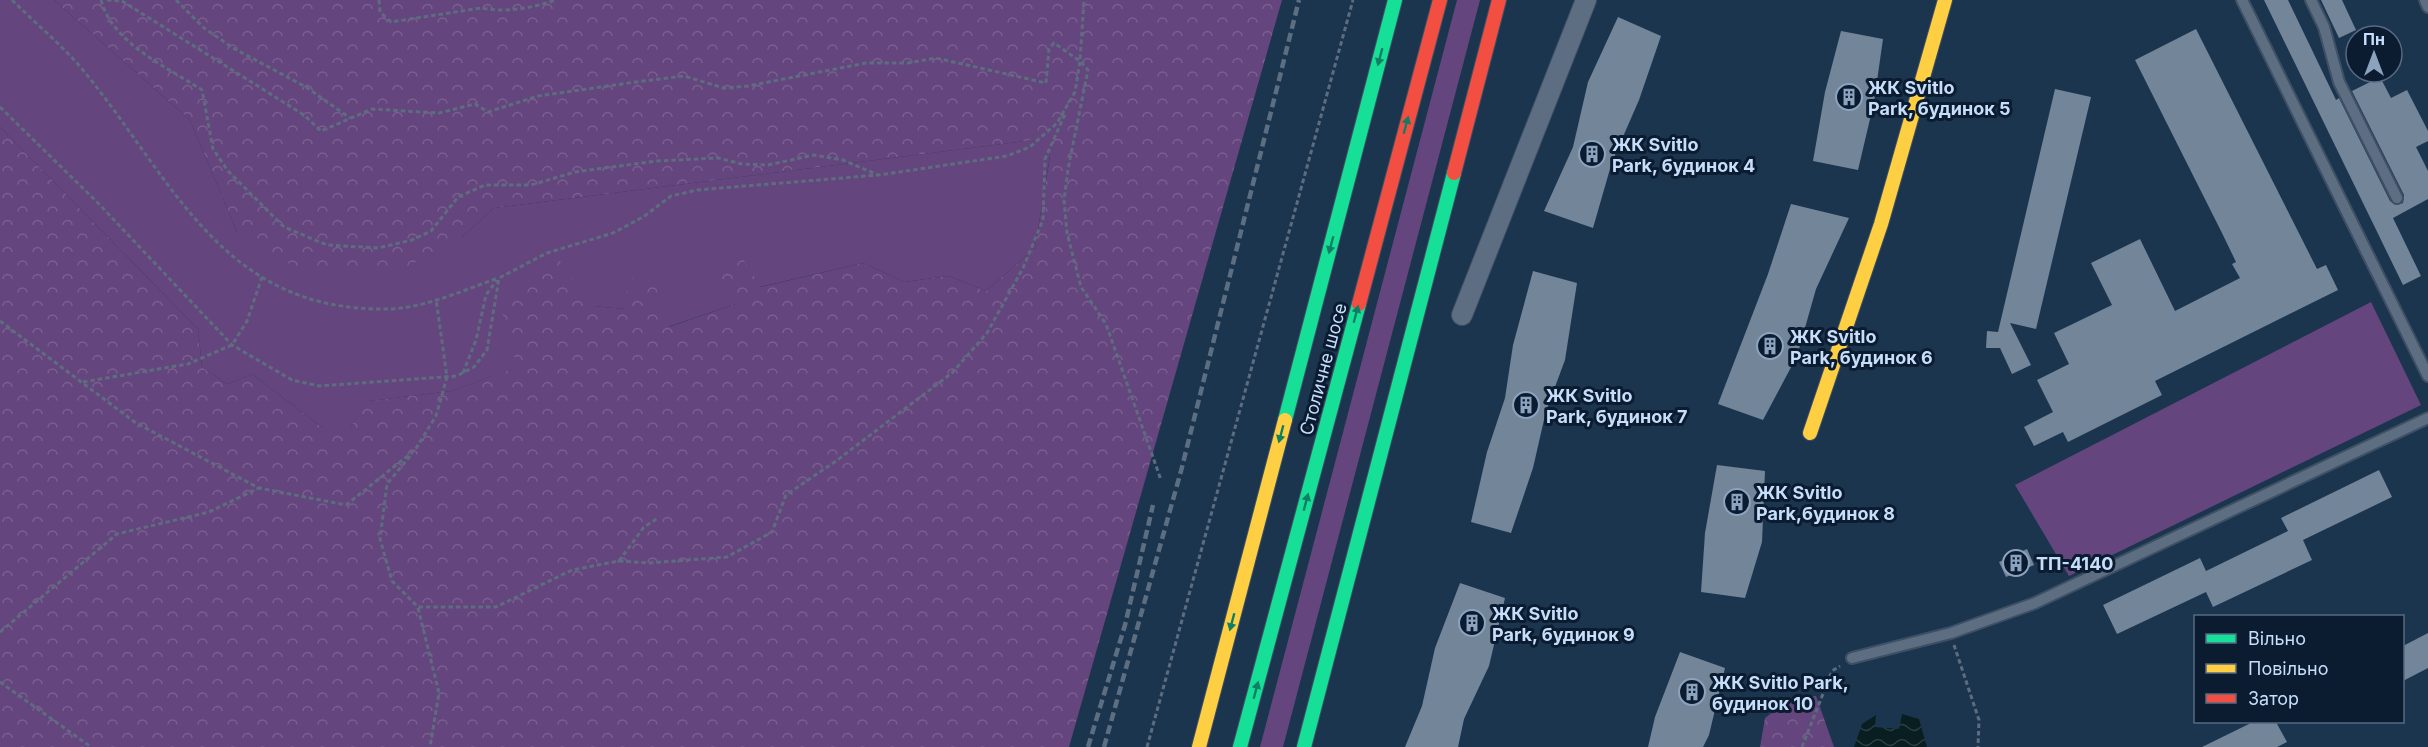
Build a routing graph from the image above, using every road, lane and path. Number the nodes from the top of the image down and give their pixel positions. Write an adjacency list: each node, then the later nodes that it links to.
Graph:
1 (12, 0): 25 (path)
2 (101, 0): 23 (path)
3 (107, 0): 4 (path)
4 (122, 0): 22 (path)
5 (176, 0): 22 (path)
6 (379, 0): 7 (path)
7 (556, 0)
8 (1084, 0): 19 (path)
9 (1353, 0): 49 (path)
10 (1395, 0): 50 (main road, Столичне шосе, one-way to 50)
11 (1440, 0): 51 (main road, Столичне шосе, one-way to 11)
12 (1499, 0): 52 (main road)
13 (1586, 0): 28 (street)
14 (1945, 0): 36 (main road)
15 (2242, 0): 32 (lane)
16 (2311, 0): 24 (lane)
17 (2425, 0): 18 (lane)
18 (2428, 7)
19 (1080, 61): 20 (path); 22 (path); 38 (path)
20 (1068, 104): 23 (path); 41 (path)
21 (0, 107): 30 (path)
22 (350, 118)
23 (879, 176): 26 (path)
24 (2397, 198)
25 (262, 277): 27 (path); 30 (path)
26 (499, 278): 27 (path); 31 (path); 31 (path)
27 (436, 299): 33 (path)
28 (1462, 315)
29 (0, 321): 34 (path)
30 (232, 345): 33 (path); 34 (path)
31 (463, 373): 33 (path)
32 (2428, 376)
33 (447, 377): 37 (path)
34 (82, 382): 39 (path)
35 (2428, 418): 44 (lane)
36 (1810, 433)
37 (415, 450): 39 (path); 42 (path)
38 (1161, 480)
39 (260, 488): 43 (path)
40 (658, 518): 41 (path)
41 (619, 561): 42 (path)
42 (418, 607): 48 (path)
43 (0, 632)
44 (1951, 633): 45 (lane); 54 (path)
45 (1852, 658): 53 (path)
46 (0, 682): 47 (path)
47 (91, 747)
48 (430, 747)
49 (1147, 747)
50 (1199, 747)
51 (1240, 747)
52 (1304, 747)
53 (1802, 747)
54 (1978, 747)

